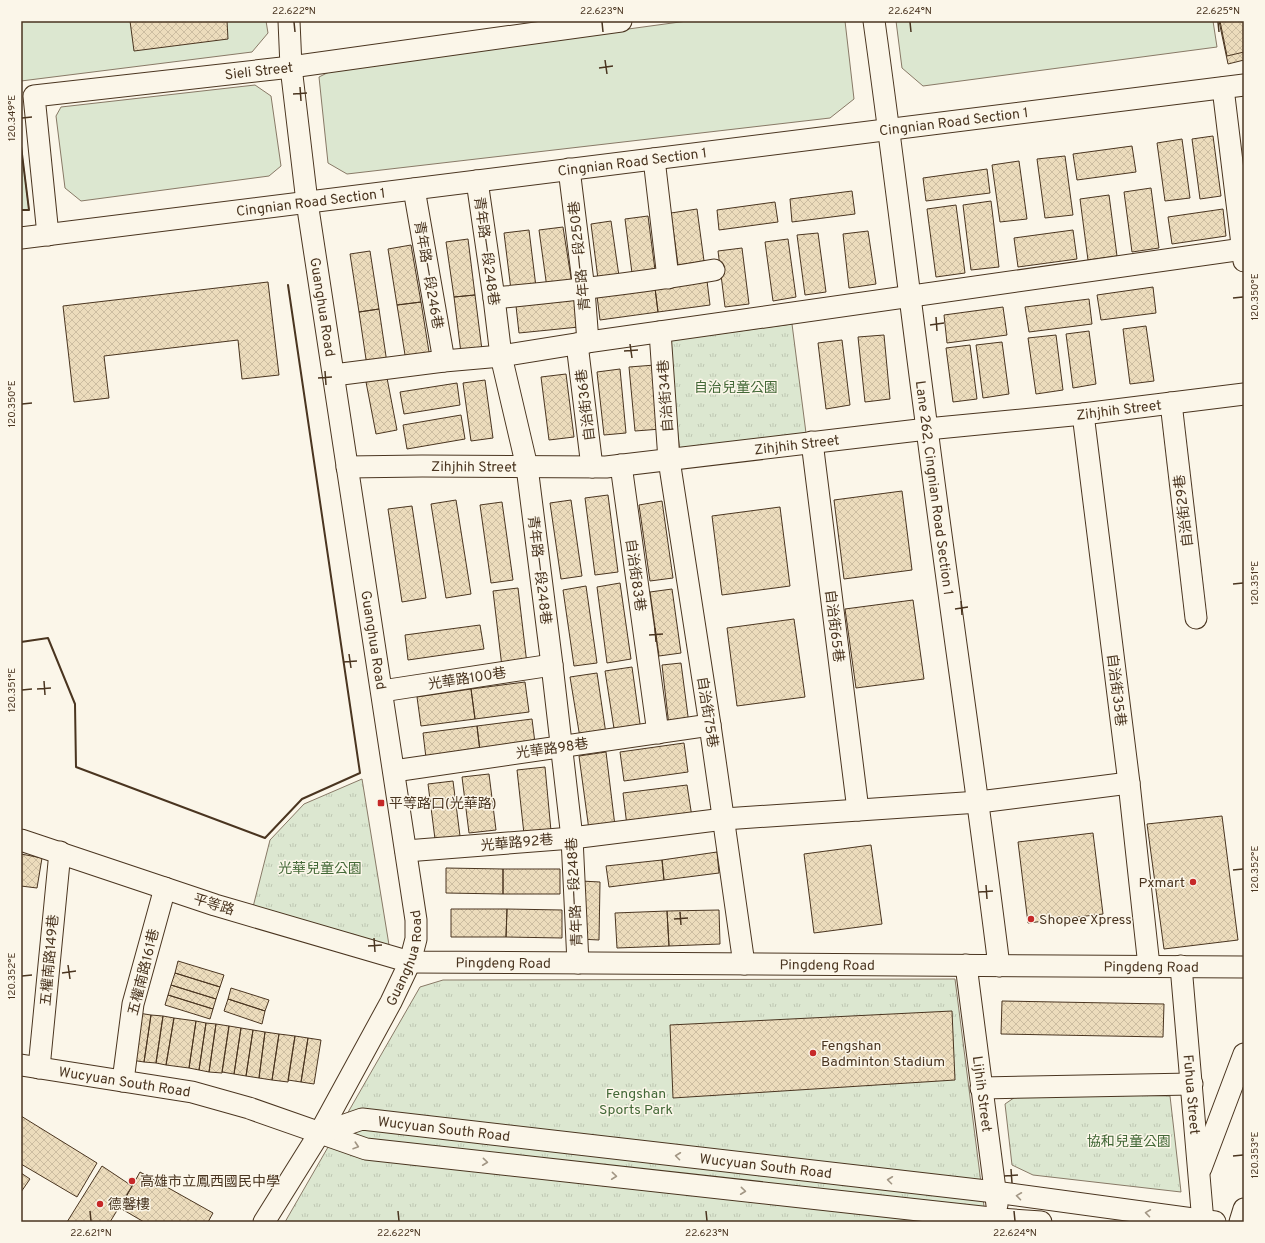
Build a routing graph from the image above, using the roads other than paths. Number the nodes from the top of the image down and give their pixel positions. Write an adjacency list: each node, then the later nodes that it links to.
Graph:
1 (289, 21): 4 (street, Guanghua Road)
2 (621, 21): 4 (street, Sieli Street)
3 (874, 21): 7 (street, Lane 262, Cingnian Road Section 1)
4 (291, 67): 12 (street, Guanghua Road); 13 (street, Sieli Street)
5 (1244, 85): 6 (street, Cingnian Road Section 1)
6 (1224, 88): 7 (street, Cingnian Road Section 1); 15 (street)
7 (890, 129): 8 (street, Cingnian Road Section 1); 19 (street, Lane 262, Cingnian Road Section 1)
8 (654, 159): 9 (street, Cingnian Road Section 1); 17 (street)
9 (570, 169): 10 (street, Cingnian Road Section 1); 18 (street, 青年路一段250巷)
10 (477, 181): 11 (street, Cingnian Road Section 1); 20 (street, 青年路一段248巷)
11 (414, 189): 12 (street, Cingnian Road Section 1); 24 (street, 青年路一段246巷)
12 (307, 202): 13 (street, Cingnian Road Section 1); 25 (street, Guanghua Road)
13 (48, 235): 14 (street, Cingnian Road Section 1)
14 (21, 238)
15 (1243, 255): 19 (street)
16 (714, 270): 17 (street)
17 (668, 278): 18 (street)
18 (584, 290): 20 (street); 22 (street, 青年路一段250巷)
19 (911, 296): 21 (street); 29 (street, Lane 262, Cingnian Road Section 1)
20 (494, 298): 23 (street, 青年路一段248巷)
21 (660, 332): 22 (street); 31 (street, 自治街34巷)
22 (583, 343): 23 (street); 35 (street, 自治街36巷)
23 (501, 356): 24 (street); 34 (street, 青年路一段248巷)
24 (444, 361): 25 (street)
25 (334, 375): 33 (street, Guanghua Road)
26 (1244, 394): 27 (street, Zihjhih Street)
27 (1171, 403): 28 (street, Zihjhih Street); 36 (street, 自治街29巷)
28 (1083, 414): 29 (street, Zihjhih Street); 43 (street, 自治街35巷)
29 (927, 429): 30 (street, Zihjhih Street); 44 (street, Lane 262, Cingnian Road Section 1)
30 (812, 442): 31 (street, Zihjhih Street); 45 (street, 自治街65巷)
31 (669, 460): 32 (street, Zihjhih Street); 39 (street, 自治街75巷)
32 (621, 465): 35 (street, Zihjhih Street); 40 (street, 自治街83巷)
33 (347, 467): 34 (street, Zihjhih Street); 38 (street, Guanghua Road)
34 (527, 467): 35 (street, Zihjhih Street); 37 (street, 青年路一段248巷)
35 (592, 467)
36 (1196, 618)
37 (552, 665): 38 (street, 光華路100巷); 41 (street, 青年路一段248巷)
38 (382, 691): 42 (street, Guanghua Road)
39 (710, 725): 40 (street, 光華路98巷); 46 (street, 自治街75巷)
40 (658, 733): 41 (street, 光華路98巷)
41 (562, 746): 42 (street, 光華路98巷); 47 (street, 青年路一段248巷)
42 (394, 771): 49 (street, Guanghua Road)
43 (1129, 783): 44 (street, 光華路92巷); 57 (street, 自治街35巷)
44 (978, 802): 45 (street, 光華路92巷); 56 (street, Lane 262, Cingnian Road Section 1)
45 (858, 810): 46 (street, 光華路92巷)
46 (724, 819): 47 (street, 光華路92巷); 54 (street, 自治街75巷)
47 (572, 838): 49 (street, 光華路92巷); 53 (street, 青年路一段248巷)
48 (21, 840): 50 (street, 平等路)
49 (406, 851): 52 (street, Guanghua Road)
50 (60, 852): 51 (street, 平等路); 61 (street, 五權南路149巷)
51 (165, 888): 52 (street, 平等路); 62 (street, 五權南路161巷)
52 (410, 962): 53 (street, Pingdeng Road); 65 (street, Guanghua Road)
53 (578, 963): 54 (street, Pingdeng Road)
54 (744, 964): 55 (street, Pingdeng Road)
55 (966, 965): 56 (street, Pingdeng Road); 64 (street, Lijhih Street)
56 (999, 966): 57 (street, Pingdeng Road)
57 (1149, 966): 58 (street, Pingdeng Road)
58 (1181, 966): 59 (street, Pingdeng Road); 63 (street, Fuhua Street)
59 (1244, 967)
60 (1244, 1054): 66 (street)
61 (30, 1066): 62 (street, Wucyuan South Road)
62 (123, 1081): 65 (street, Wucyuan South Road)
63 (1192, 1084): 64 (street); 66 (street, Fuhua Street)
64 (981, 1088): 67 (street, Lijhih Street)
65 (319, 1134): 67 (street, Wucyuan South Road, one-way to 65); 69 (street, Wucyuan South Road, one-way to 69); 70 (street, Guanghua Road)
66 (1199, 1172): 72 (street, Fuhua Street)
67 (995, 1192): 69 (street, Lijhih Street); 72 (street, Wucyuan South Road, one-way to 67)
68 (1244, 1209): 73 (street)
69 (1000, 1220): 71 (street, Wucyuan South Road)
70 (264, 1222)
71 (1041, 1222)
72 (1207, 1222)
73 (1240, 1222)

